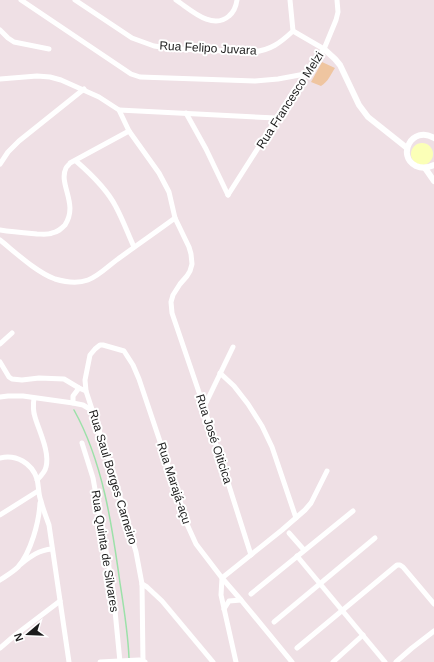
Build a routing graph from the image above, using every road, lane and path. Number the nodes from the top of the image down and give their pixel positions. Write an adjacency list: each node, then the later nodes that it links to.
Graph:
1 (21, 0): 11 (street)
2 (75, 0): 8 (street, Rua Felipo Juvara)
3 (176, 0): 4 (street)
4 (237, 0)
5 (290, 0): 8 (street)
6 (337, 0): 9 (street, Rua Francesco Melzi)
7 (0, 30): 10 (street)
8 (292, 31): 9 (street)
9 (324, 48): 11 (street, Rua Francesco Melzi); 19 (street)
10 (49, 49)
11 (305, 74): 16 (street, Rua Francesco Melzi)
12 (0, 79): 13 (street)
13 (84, 89): 14 (street); 21 (street)
14 (119, 110): 15 (street); 17 (street, Rua José Oiticica)
15 (186, 113): 16 (street); 16 (street, Rua Francesco Melzi)
16 (276, 118)
17 (129, 131): 20 (street); 25 (street, Rua José Oiticica)
18 (434, 138): 19 (street)
19 (407, 148): 23 (street)
20 (76, 161): 26 (street); 28 (street)
21 (0, 164)
22 (434, 165): 23 (street)
23 (424, 168): 24 (street)
24 (434, 181)
25 (175, 218): 28 (street); 39 (street, Rua José Oiticica)
26 (0, 230)
27 (0, 240): 28 (street)
28 (134, 247)
29 (12, 333): 30 (street)
30 (0, 344)
31 (233, 347): 33 (street)
32 (0, 362): 34 (street)
33 (220, 373): 39 (street); 49 (street)
34 (79, 388): 35 (street); 38 (street)
35 (86, 390): 40 (street, Rua Saul Borges Carneiro); 57 (street, Rua Marajá-açu)
36 (0, 397): 37 (street)
37 (34, 398): 38 (street); 44 (street)
38 (73, 402): 40 (street)
39 (204, 407): 54 (street, Rua José Oiticica)
40 (93, 411): 59 (street, Rua Saul Borges Carneiro)
41 (82, 443): 72 (street, Rua Quinta de Silvares)
42 (0, 458): 44 (street)
43 (327, 471): 49 (street)
44 (37, 480): 45 (street)
45 (38, 491): 46 (street); 48 (street)
46 (40, 501): 52 (street); 56 (street)
47 (352, 511): 53 (street)
48 (0, 515)
49 (296, 518): 54 (street)
50 (289, 533): 53 (street)
51 (375, 538): 60 (street)
52 (52, 548): 56 (street); 63 (street)
53 (304, 550): 55 (street)
54 (251, 555): 57 (street)
55 (297, 556): 60 (street); 61 (street)
56 (18, 567): 58 (street)
57 (222, 578): 62 (street, Rua Marajá-açu); 65 (street)
58 (0, 580)
59 (142, 584): 73 (street, Rua Saul Borges Carneiro); 76 (street)
60 (320, 584): 66 (street); 67 (street)
61 (251, 594)
62 (241, 600): 65 (street); 78 (street, Rua Marajá-açu)
63 (60, 601): 70 (street); 74 (street)
64 (434, 604): 66 (street)
65 (224, 608): 77 (street)
66 (343, 611): 69 (street); 71 (street)
67 (274, 622)
68 (434, 631): 81 (street)
69 (363, 635): 79 (street); 80 (street)
70 (0, 648)
71 (297, 648)
72 (122, 661): 73 (street); 75 (street)
73 (143, 661)
74 (69, 662)
75 (101, 662)
76 (213, 662)
77 (236, 662)
78 (292, 662)
79 (333, 662)
80 (386, 662)
81 (396, 662)

